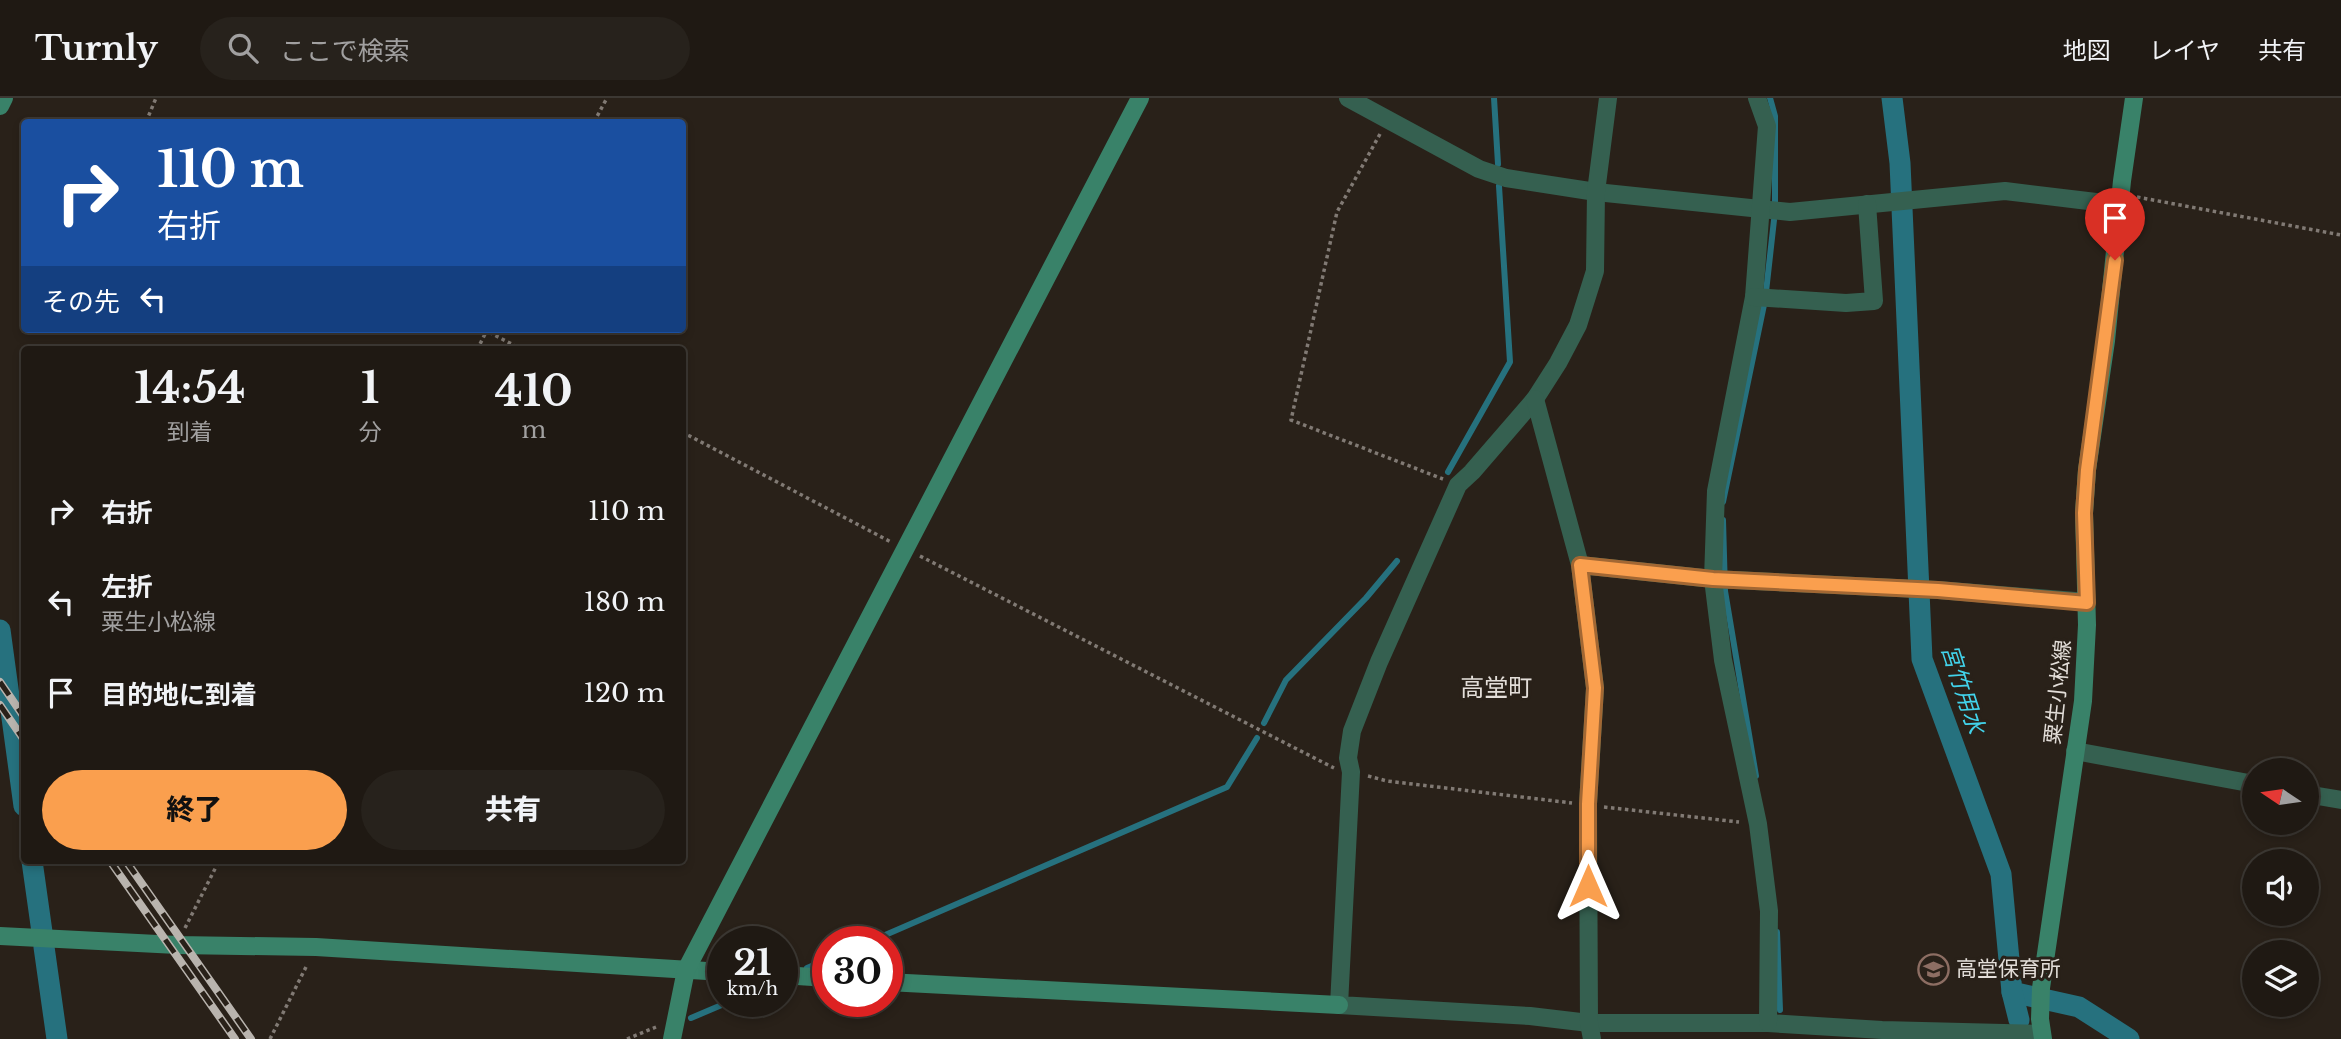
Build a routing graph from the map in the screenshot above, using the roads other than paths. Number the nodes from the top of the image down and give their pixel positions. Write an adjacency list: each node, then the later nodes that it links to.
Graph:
1 (4, 98): 7 (street)
2 (1140, 98): 22 (street)
3 (1348, 98): 8 (street)
4 (1608, 98): 8 (street)
5 (1757, 98): 11 (street)
6 (2133, 98): 9 (street, 粟生小松線)
7 (0, 106)
8 (1596, 192): 11 (street); 13 (street)
9 (2121, 200): 10 (street); 16 (street, 粟生小松線)
10 (1875, 204): 11 (street); 12 (street)
11 (1762, 208): 12 (street)
12 (1754, 297): 15 (street)
13 (1535, 399): 14 (street); 25 (street)
14 (1580, 565): 15 (street); 27 (street)
15 (1716, 580): 16 (street); 26 (street)
16 (2087, 603): 17 (street, 粟生小松線)
17 (2075, 751): 18 (street); 28 (street, 粟生小松線)
18 (2242, 782)
19 (2319, 796): 20 (street)
20 (2341, 800)
21 (0, 936): 22 (street)
22 (686, 970): 23 (street); 29 (street)
23 (707, 971)
24 (903, 983): 25 (street)
25 (1339, 1005): 27 (street)
26 (1768, 1023): 27 (street); 28 (street)
27 (1591, 1031)
28 (2041, 1031)
29 (672, 1039)

